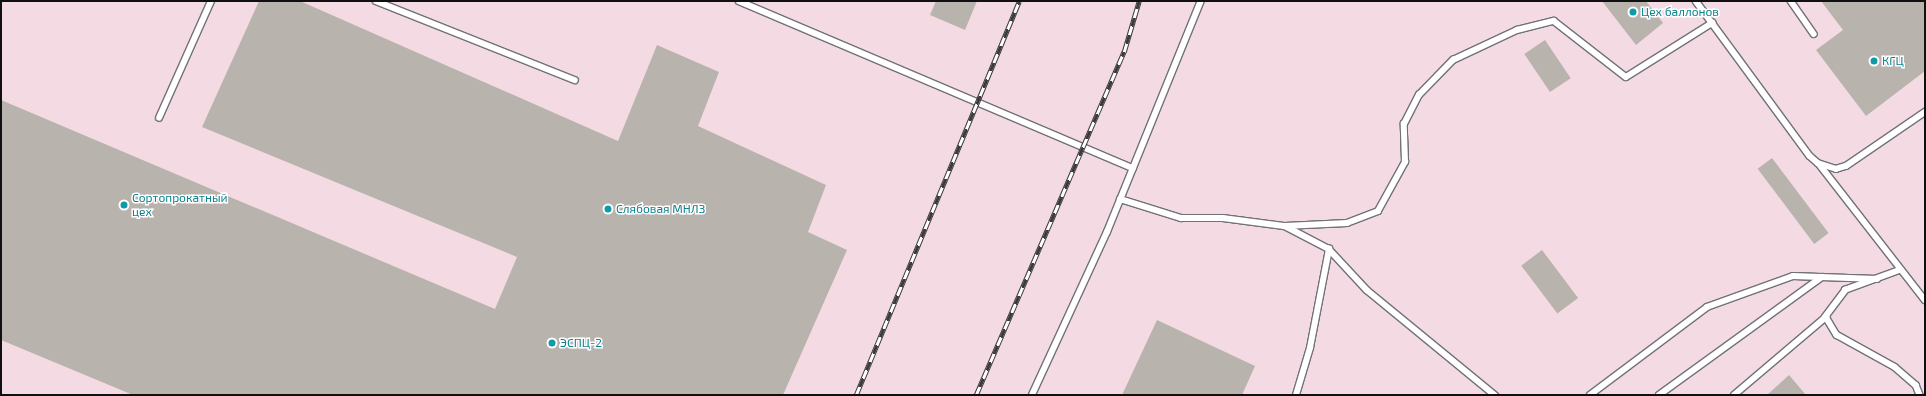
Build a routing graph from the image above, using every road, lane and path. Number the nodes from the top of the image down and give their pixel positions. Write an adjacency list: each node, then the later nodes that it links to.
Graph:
1 (211, 1): 11 (lane)
2 (376, 1): 9 (lane)
3 (739, 1): 13 (lane)
4 (1201, 1): 13 (lane)
5 (1696, 1): 7 (lane)
6 (1791, 1): 8 (lane)
7 (1712, 23): 12 (lane); 15 (lane)
8 (1814, 34)
9 (575, 80)
10 (1925, 112): 12 (lane)
11 (159, 118)
12 (1818, 163): 17 (lane)
13 (1133, 168): 14 (lane)
14 (1120, 199): 15 (lane); 22 (lane)
15 (1285, 226): 16 (lane)
16 (1328, 249): 23 (lane); 24 (lane)
17 (1901, 270): 19 (lane); 20 (lane)
18 (1822, 277): 19 (lane); 25 (lane); 26 (lane)
19 (1877, 278): 21 (lane)
20 (1925, 300)
21 (1826, 317): 27 (lane); 28 (lane)
22 (1032, 395)
23 (1296, 395)
24 (1495, 395)
25 (1590, 395)
26 (1659, 395)
27 (1734, 395)
28 (1920, 395)

